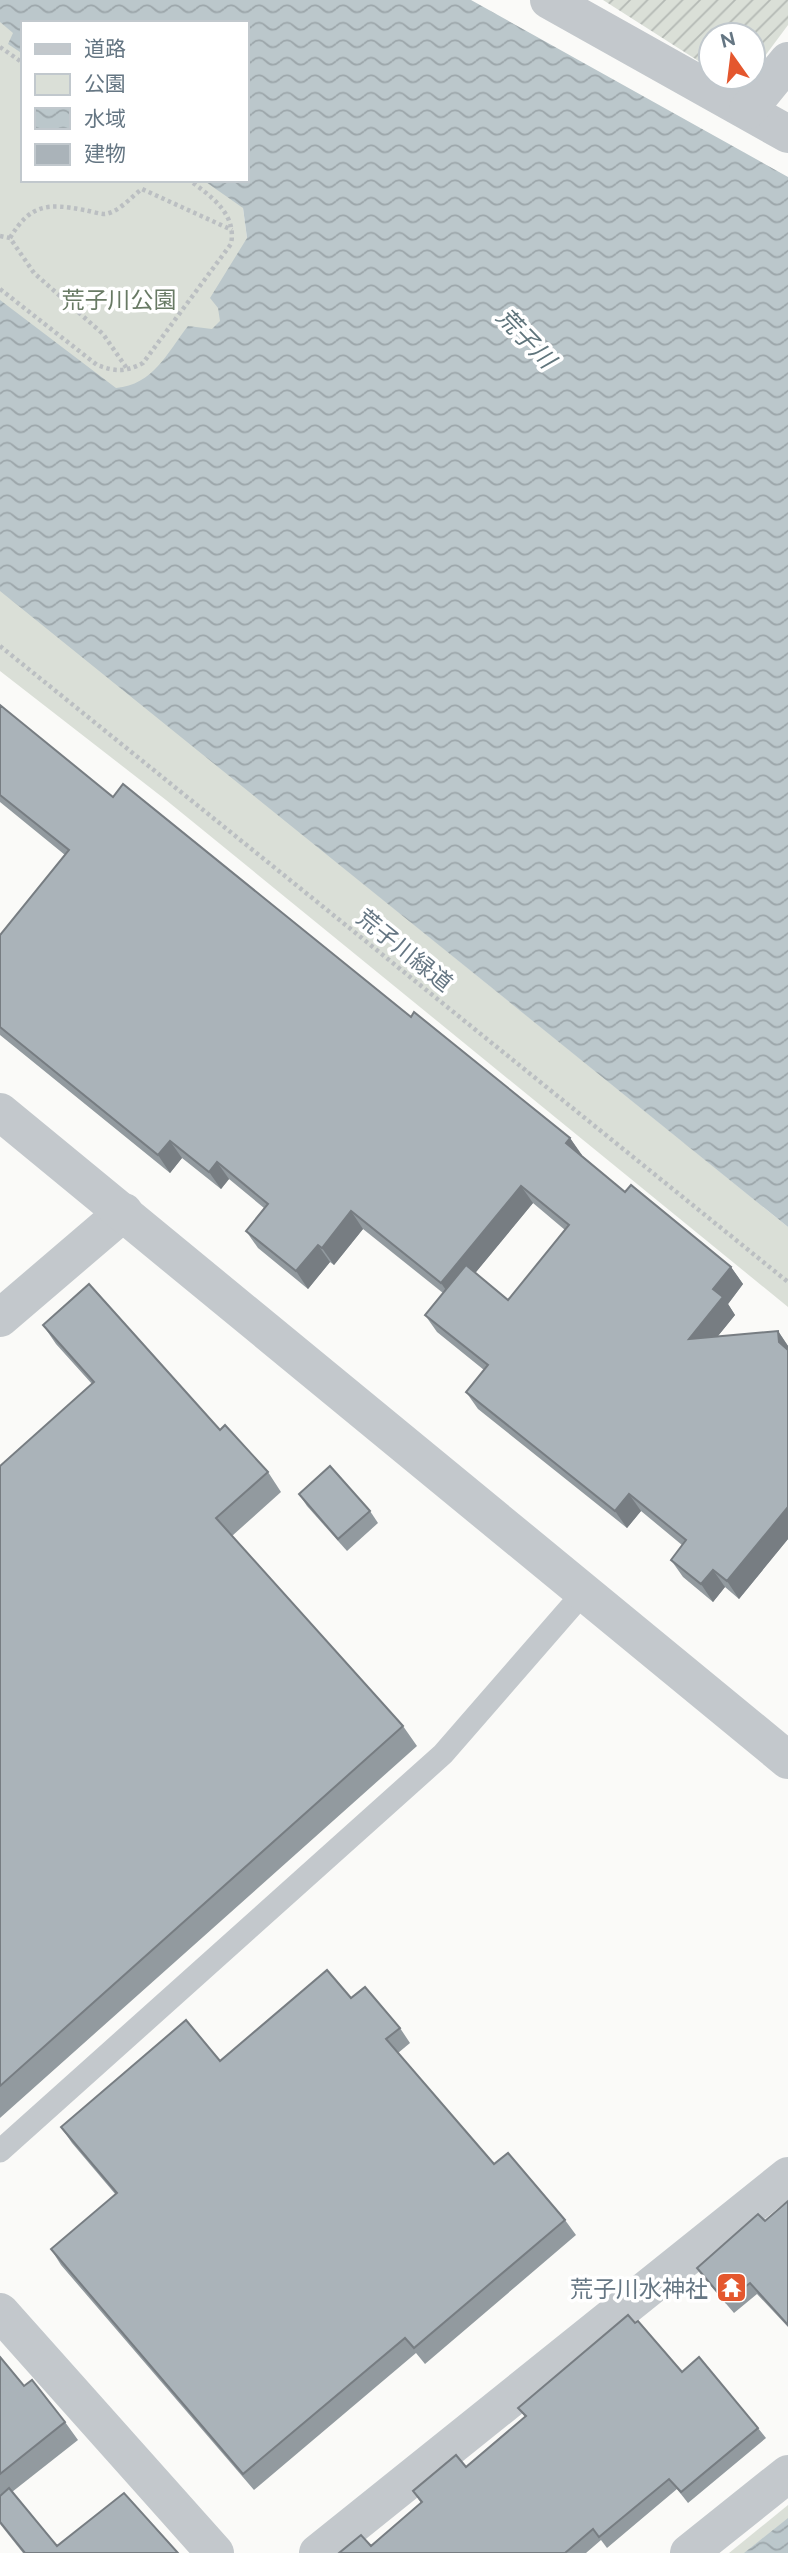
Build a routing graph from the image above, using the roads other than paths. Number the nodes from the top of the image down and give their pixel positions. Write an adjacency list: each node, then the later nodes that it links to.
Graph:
1 (549, 0): 3 (street)
2 (788, 61): 3 (street)
3 (748, 110): 4 (street)
4 (788, 134)
5 (0, 1112): 6 (street)
6 (124, 1212): 7 (street); 8 (street)
7 (0, 1318)
8 (584, 1592): 9 (street); 10 (lane)
9 (788, 1760)
10 (0, 2151)
11 (788, 2176): 15 (street)
12 (0, 2312): 14 (street)
13 (788, 2474): 16 (street)
14 (215, 2553)
15 (318, 2553)
16 (689, 2553)

